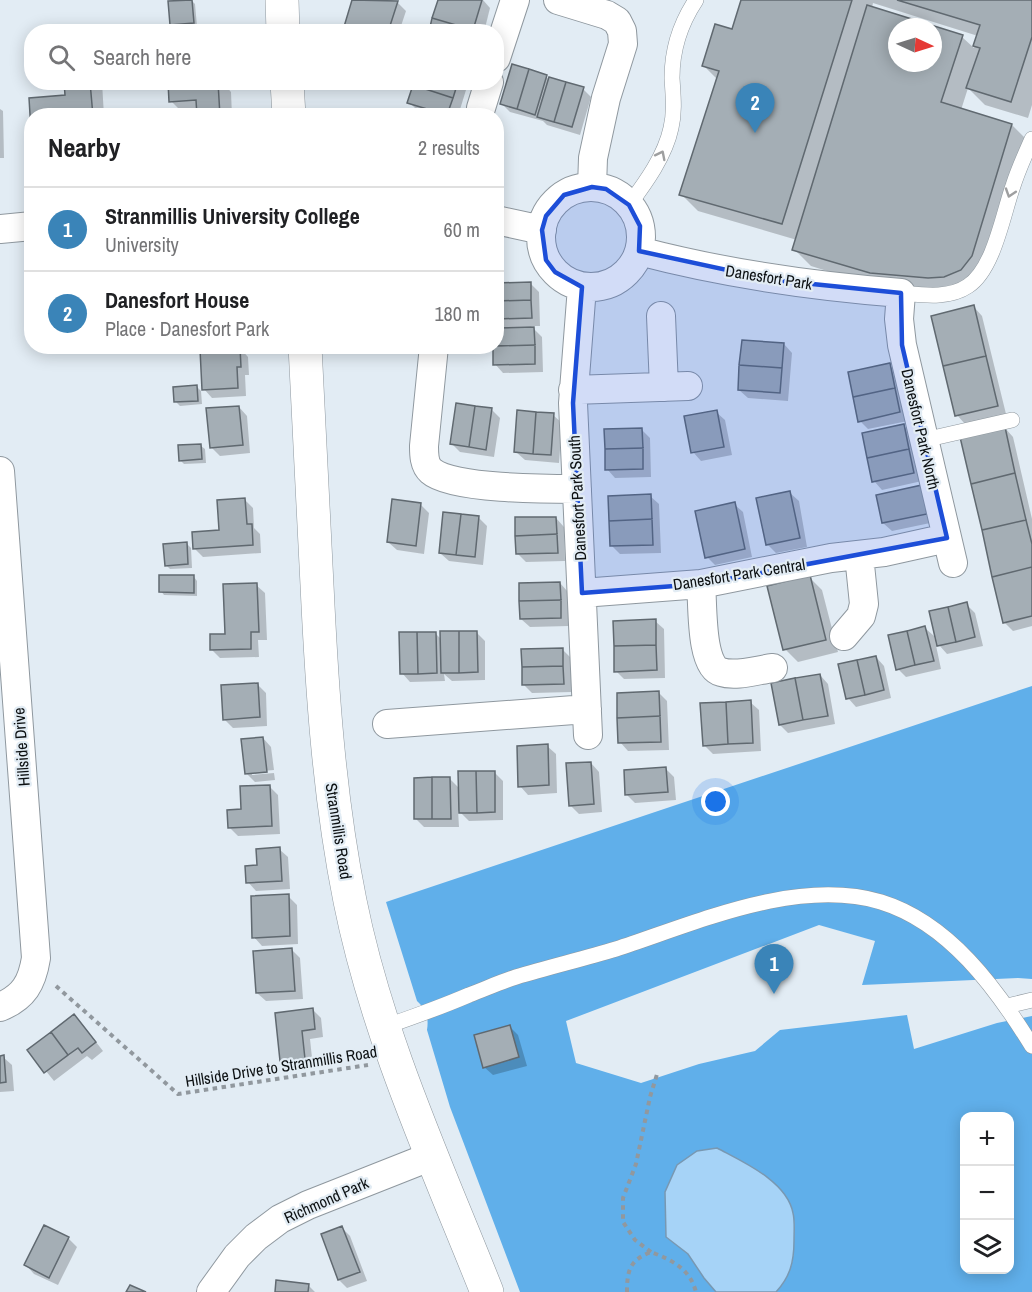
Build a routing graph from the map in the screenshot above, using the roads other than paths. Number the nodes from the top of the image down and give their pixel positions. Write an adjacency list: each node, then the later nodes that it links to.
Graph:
1 (282, 0): 5 (street)
2 (515, 0): 6 (street)
3 (558, 0): 10 (street)
4 (696, 0): 11 (lane, one-way to 4)
5 (283, 24)
6 (504, 34)
7 (288, 90): 8 (street)
8 (289, 108)
9 (1032, 139): 18 (lane, one-way to 18)
10 (592, 187): 11 (street); 15 (street)
11 (629, 205): 16 (street)
12 (504, 222): 15 (street)
13 (24, 227): 14 (street)
14 (0, 229)
15 (542, 230): 17 (street)
16 (639, 250): 17 (street); 18 (street, Danesfort Park)
17 (582, 286): 22 (street, Danesfort Park South)
18 (901, 293): 24 (street, Danesfort Park North)
19 (661, 316): 22 (street)
20 (305, 354): 39 (street, Stranmillis Road)
21 (433, 354): 26 (street)
22 (573, 390): 26 (street, Danesfort Park South)
23 (1012, 420): 24 (lane)
24 (924, 440): 28 (street, Danesfort Park North)
25 (0, 471): 27 (street, Hillside Drive)
26 (577, 489): 31 (street, Danesfort Park South)
27 (1, 514): 35 (street, Hillside Drive)
28 (950, 551): 29 (street, Danesfort Park Central)
29 (859, 555): 30 (street, Danesfort Park Central); 32 (street)
30 (701, 584): 31 (street, Danesfort Park Central); 33 (street)
31 (582, 593): 34 (street, Danesfort Park South)
32 (844, 636)
33 (773, 668)
34 (387, 724)
35 (11, 763): 38 (street, Hillside Drive)
36 (1032, 1000): 37 (lane)
37 (1007, 1006): 39 (lane); 40 (lane)
38 (0, 1007)
39 (384, 1027): 41 (street, Stranmillis Road)
40 (1032, 1046)
41 (432, 1156): 42 (street, Richmond Park); 43 (street, Stranmillis Road)
42 (210, 1292)
43 (487, 1292)

